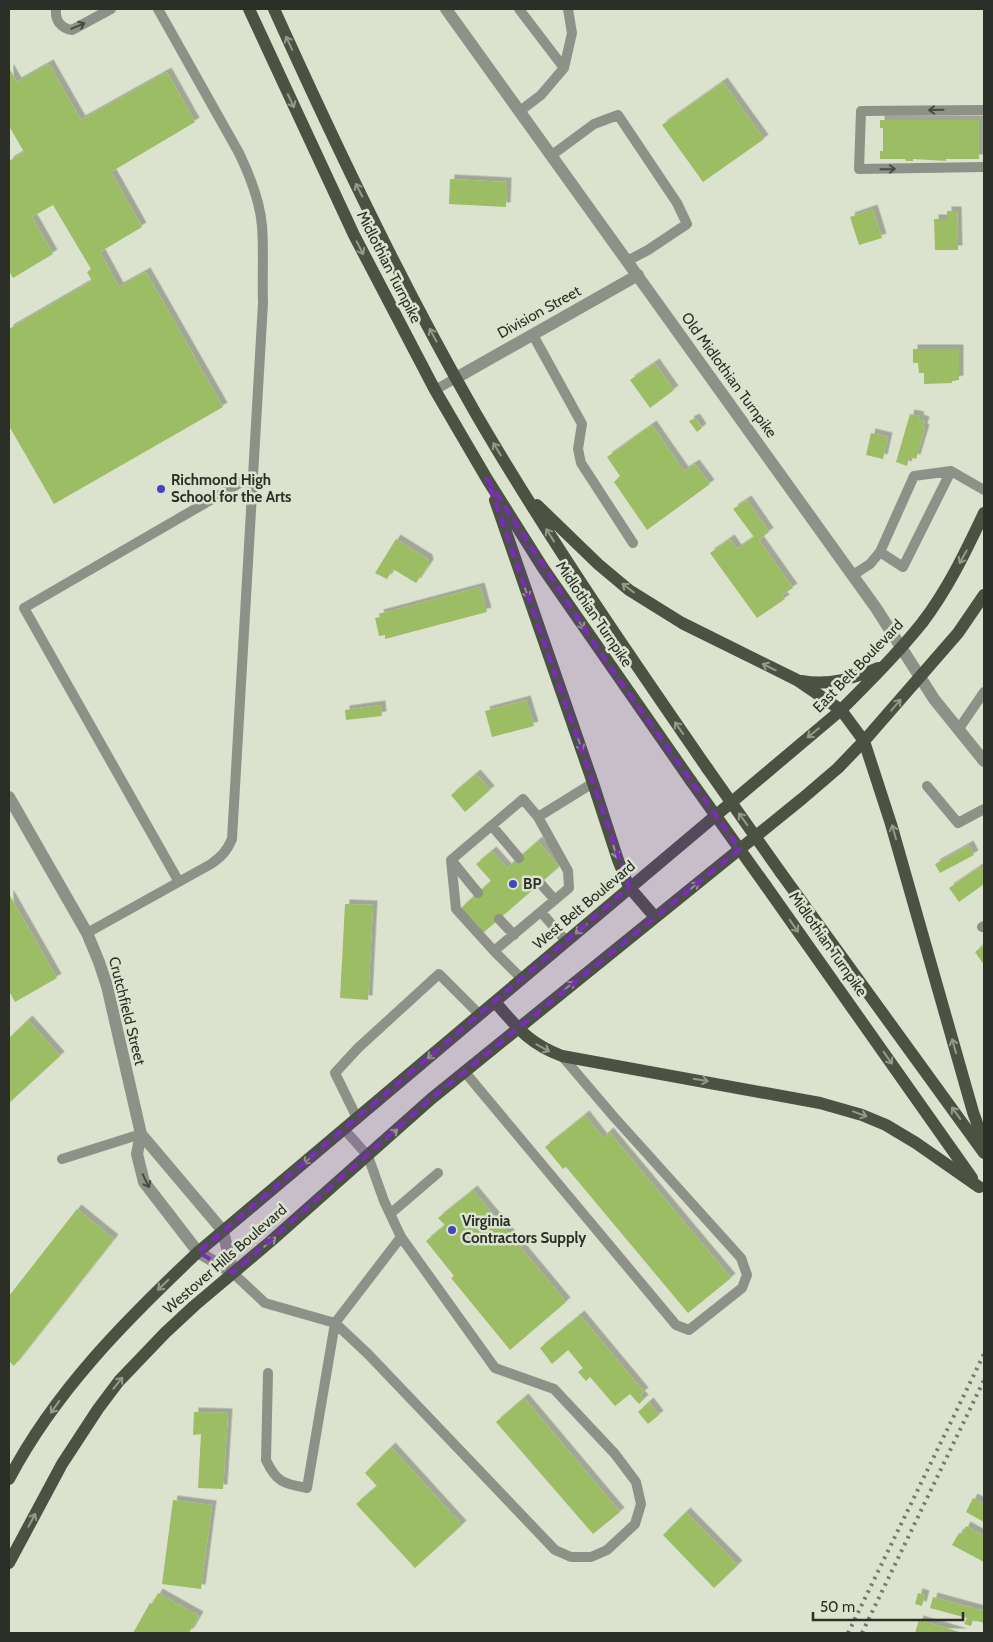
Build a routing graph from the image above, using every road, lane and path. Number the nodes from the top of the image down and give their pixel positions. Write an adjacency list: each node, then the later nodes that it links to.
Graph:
1 (56, 9): 2 (lane, one-way to 2)
2 (111, 9)
3 (158, 9): 20 (lane)
4 (249, 9): 18 (main road, Midlothian Turnpike, one-way to 18)
5 (274, 9): 17 (main road, Midlothian Turnpike, one-way to 5)
6 (446, 9): 11 (street, Old Midlothian Turnpike)
7 (519, 9): 9 (lane)
8 (568, 9): 9 (lane)
9 (564, 68): 11 (lane)
10 (984, 110): 13 (lane, one-way to 13)
11 (520, 111): 12 (street, Old Midlothian Turnpike)
12 (552, 155): 14 (street, Old Midlothian Turnpike); 14 (lane)
13 (984, 167)
14 (627, 261): 15 (street, Old Midlothian Turnpike)
15 (638, 275): 16 (street, Division Street); 27 (street, Old Midlothian Turnpike)
16 (533, 335): 17 (street, Division Street); 25 (lane)
17 (456, 378): 18 (lane); 23 (main road, Midlothian Turnpike, one-way to 17)
18 (435, 390): 21 (main road, Midlothian Turnpike)
19 (951, 471): 22 (lane); 26 (lane); 26 (lane)
20 (252, 476): 47 (lane); 47 (lane)
21 (487, 478): 38 (main road, one-way to 38); 73 (main road, Midlothian Turnpike, one-way to 73, bridge)
22 (984, 490)
23 (522, 491): 32 (main road, one-way to 23); 69 (main road, Midlothian Turnpike, one-way to 23, bridge)
24 (984, 513): 29 (main road, East Belt Boulevard, one-way to 29)
25 (632, 544)
26 (880, 552): 27 (lane)
27 (853, 575): 29 (street, Old Midlothian Turnpike)
28 (984, 595): 31 (main road)
29 (902, 648): 30 (main road, East Belt Boulevard); 31 (street, Old Midlothian Turnpike)
30 (885, 665): 32 (main road); 34 (main road, East Belt Boulevard)
31 (920, 677): 35 (street, Old Midlothian Turnpike); 36 (main road, one-way to 31)
32 (797, 680): 34 (main road)
33 (984, 692): 35 (lane)
34 (841, 710): 36 (main road); 42 (main road, East Belt Boulevard, one-way to 42)
35 (958, 730): 37 (street, Old Midlothian Turnpike)
36 (864, 741): 53 (main road, one-way to 36); 68 (main road, one-way to 36)
37 (984, 761)
38 (593, 783): 43 (lane); 49 (main road, one-way to 49)
39 (927, 786): 41 (lane)
40 (10, 800): 55 (street, Crutchfield Street)
41 (984, 808)
42 (720, 813): 49 (main road, West Belt Boulevard)
43 (538, 817): 44 (lane); 51 (lane)
44 (492, 826): 45 (lane); 46 (lane)
45 (519, 858)
46 (451, 860): 50 (lane); 58 (lane)
47 (179, 882): 55 (lane)
48 (540, 883): 51 (lane)
49 (629, 888): 53 (main road); 57 (main road, West Belt Boulevard, one-way to 57)
50 (478, 893)
51 (554, 900): 52 (lane)
52 (541, 912): 56 (lane); 57 (lane)
53 (655, 918): 62 (main road, one-way to 53)
54 (499, 919): 56 (lane)
55 (86, 934): 67 (street, Crutchfield Street)
56 (514, 935): 58 (lane)
57 (566, 941): 59 (main road, West Belt Boulevard)
58 (494, 952): 59 (lane)
59 (522, 979): 60 (main road, West Belt Boulevard)
60 (495, 1002): 61 (main road, West Belt Boulevard); 62 (main road)
61 (475, 1019): 65 (main road, Westover Hills Boulevard, one-way to 65); 65 (lane)
62 (517, 1028): 63 (main road, one-way to 63); 64 (main road, Westover Hills Boulevard)
63 (562, 1056): 64 (lane); 73 (main road, one-way to 73)
64 (464, 1071): 70 (main road, Westover Hills Boulevard, one-way to 64)
65 (357, 1118): 66 (main road, Westover Hills Boulevard)
66 (344, 1129): 70 (lane); 75 (main road, Westover Hills Boulevard, one-way to 75)
67 (141, 1134): 71 (lane); 75 (street, Crutchfield Street); 77 (street, Crutchfield Street, one-way to 77)
68 (984, 1143)
69 (984, 1153)
70 (368, 1156): 74 (lane); 78 (main road, Westover Hills Boulevard, one-way to 70)
71 (62, 1159)
72 (438, 1173): 74 (lane)
73 (982, 1191)
74 (390, 1214): 76 (lane)
75 (223, 1231): 77 (main road, Westover Hills Boulevard); 78 (street, Crutchfield Street)
76 (400, 1237): 79 (lane); 79 (lane)
77 (198, 1252): 78 (street, Crutchfield Street); 81 (main road, Westover Hills Boulevard, one-way to 81)
78 (233, 1273): 79 (lane); 82 (main road, Westover Hills Boulevard, one-way to 78)
79 (335, 1324): 80 (lane)
80 (268, 1373)
81 (9, 1479)
82 (9, 1563)

